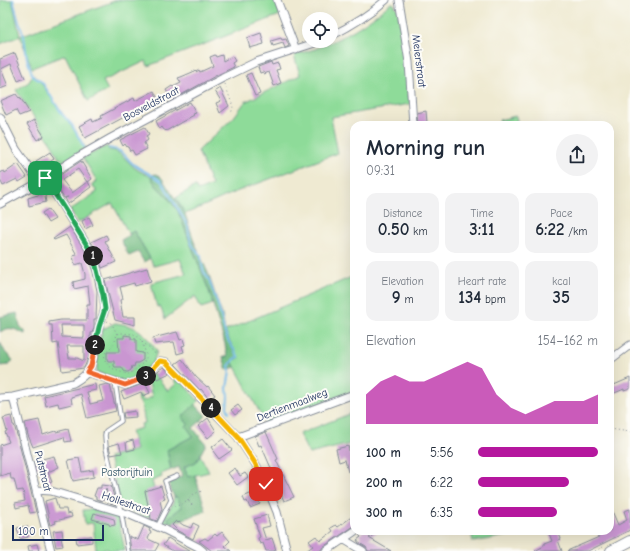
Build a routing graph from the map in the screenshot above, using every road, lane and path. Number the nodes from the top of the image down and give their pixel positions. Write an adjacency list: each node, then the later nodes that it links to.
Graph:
1 (277, 0): 6 (street)
2 (386, 0): 4 (street)
3 (399, 0): 10 (street, Meierstraat)
4 (338, 32)
5 (302, 48): 6 (street, Bosveldstraat)
6 (296, 50): 7 (street, Bosveldstraat)
7 (223, 78): 8 (path); 11 (street, Bosveldstraat)
8 (230, 114)
9 (0, 117): 11 (street)
10 (413, 121)
11 (42, 180): 12 (street, Bosveldstraat); 20 (street)
12 (0, 204)
13 (112, 324): 14 (path)
14 (117, 334): 15 (path); 19 (path)
15 (142, 342): 17 (path); 19 (path)
16 (630, 345): 18 (street)
17 (154, 353)
18 (614, 357)
19 (112, 368): 21 (path)
20 (87, 372): 22 (street); 24 (street)
21 (113, 372)
22 (115, 382): 28 (street); 35 (lane)
23 (350, 395): 28 (street, Dertienmaalweg)
24 (13, 397): 25 (street); 30 (street, Putstraat)
25 (0, 398)
26 (614, 430): 27 (path)
27 (630, 432)
28 (238, 437): 43 (street)
29 (177, 476): 33 (lane)
30 (36, 490): 35 (street, Hollestraat); 40 (street, Putstraat)
31 (202, 491): 32 (path)
32 (188, 501): 33 (path); 34 (path)
33 (170, 503): 36 (lane)
34 (192, 505)
35 (121, 512): 36 (street, Hollestraat); 41 (lane)
36 (157, 527): 42 (street, Hollestraat)
37 (350, 534): 38 (street)
38 (343, 539): 44 (street); 45 (street)
39 (630, 541): 46 (main road)
40 (51, 551)
41 (128, 551)
42 (203, 551)
43 (287, 551)
44 (326, 551)
45 (363, 551)
46 (611, 551)

